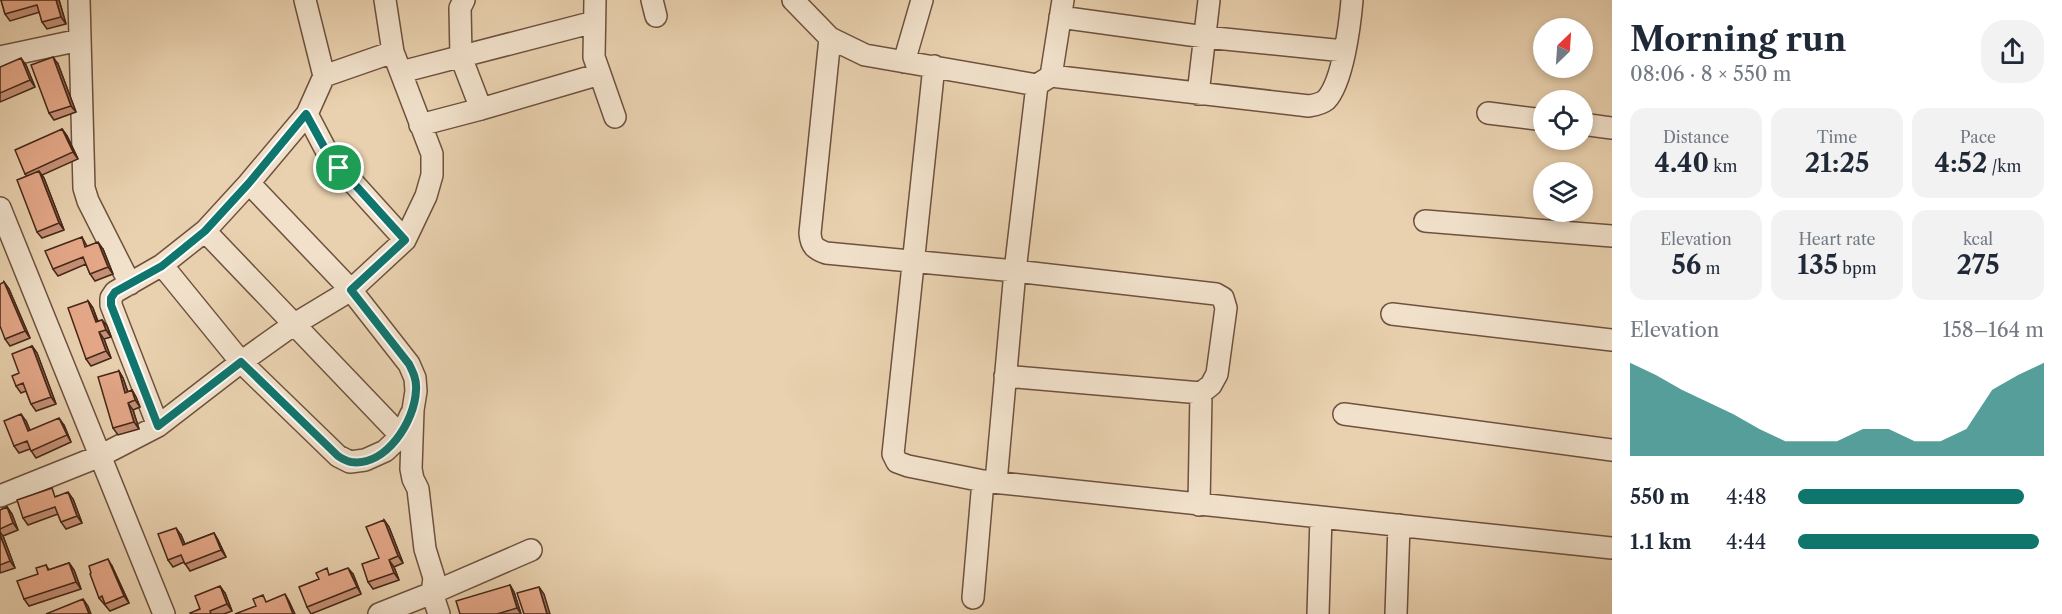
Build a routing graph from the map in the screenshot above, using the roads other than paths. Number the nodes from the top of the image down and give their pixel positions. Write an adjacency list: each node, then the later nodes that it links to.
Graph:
1 (79, 0): 14 (street)
2 (305, 0): 23 (street)
3 (385, 0): 16 (street)
4 (464, 0): 18 (street)
5 (595, 0): 11 (street)
6 (793, 0): 13 (street)
7 (922, 0): 19 (street)
8 (1209, 0): 12 (street)
9 (1352, 0): 15 (street)
10 (1062, 9): 12 (street); 24 (street)
11 (594, 22): 18 (street); 22 (street)
12 (1205, 37): 15 (street); 25 (street)
13 (830, 38): 19 (street); 40 (street)
14 (80, 40): 17 (street); 43 (street)
15 (1344, 51): 25 (street)
16 (393, 52): 21 (street); 23 (street)
17 (0, 57)
18 (462, 57): 21 (street); 26 (street)
19 (904, 62): 20 (street)
20 (934, 66): 24 (street); 40 (street)
21 (401, 72): 31 (street)
22 (600, 74): 26 (street); 29 (street)
23 (324, 75): 28 (street)
24 (1044, 81): 25 (street); 42 (street)
25 (1198, 94)
26 (481, 109): 31 (street)
27 (1488, 113): 30 (street)
28 (306, 114): 34 (street); 39 (street)
29 (615, 117)
30 (1533, 119)
31 (420, 125): 39 (street)
32 (1593, 125): 33 (street)
33 (1612, 128)
34 (249, 183): 37 (street); 44 (street)
35 (0, 210): 56 (street)
36 (1425, 221): 38 (street)
37 (205, 231): 41 (street); 46 (street)
38 (1612, 236)
39 (405, 240): 44 (street)
40 (914, 262): 42 (street); 57 (street)
41 (162, 266): 43 (street); 48 (street)
42 (1015, 271): 49 (street); 50 (street)
43 (130, 284): 53 (street)
44 (351, 290): 46 (street); 51 (street)
45 (1392, 314): 47 (street)
46 (292, 325): 48 (street); 54 (street)
47 (1612, 339)
48 (241, 362): 53 (street); 54 (street)
49 (1005, 376): 50 (street); 57 (street)
50 (1201, 393): 59 (street)
51 (413, 410): 54 (street); 64 (street)
52 (1344, 414): 55 (street)
53 (158, 426): 56 (street)
54 (401, 436)
55 (1612, 450)
56 (100, 456): 58 (street); 66 (street)
57 (989, 482): 59 (street); 65 (street)
58 (0, 496)
59 (1199, 505): 60 (street)
60 (1321, 517): 61 (street); 69 (street)
61 (1399, 525): 62 (street); 70 (street)
62 (1612, 548)
63 (531, 550): 64 (street)
64 (432, 593): 67 (street); 68 (street)
65 (973, 598)
66 (164, 614)
67 (379, 614)
68 (439, 614)
69 (1318, 614)
70 (1396, 614)

